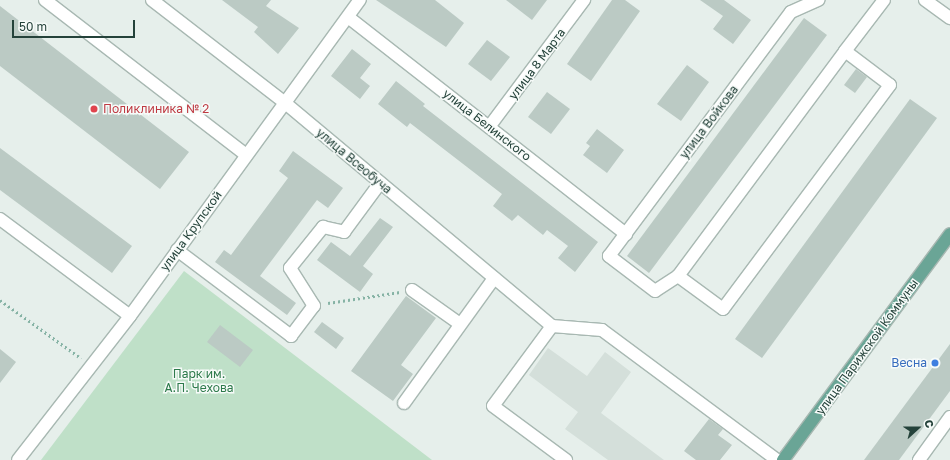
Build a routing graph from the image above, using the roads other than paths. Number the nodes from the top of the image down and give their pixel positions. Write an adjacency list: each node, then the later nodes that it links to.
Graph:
1 (152, 0): 11 (street, улица Всеобуча)
2 (360, 0): 8 (street, улица Крупской)
3 (584, 0): 12 (street, улица 8 Марта)
4 (818, 0): 16 (street, улица Войкова)
5 (884, 0): 10 (street)
6 (925, 0): 9 (street)
7 (51, 2): 13 (street)
8 (348, 17): 11 (street, улица Крупской); 12 (street, улица Белинского)
9 (950, 18)
10 (845, 51): 19 (street); 19 (street)
11 (284, 102): 13 (street, улица Крупской); 14 (street, улица Всеобуча)
12 (489, 127): 16 (street, улица Белинского)
13 (246, 155): 18 (street, улица Крупской)
14 (380, 183): 18 (street); 20 (street, улица Всеобуча)
15 (0, 219): 22 (street)
16 (626, 234): 19 (street, улица Войкова)
17 (950, 234): 30 (main road, улица Парижской Коммуны)
18 (177, 250): 22 (street, улица Крупской)
19 (678, 276)
20 (494, 278): 23 (street); 24 (street, улица Всеобуча)
21 (412, 290): 23 (street)
22 (130, 316): 27 (street, улица Крупской)
23 (460, 324): 25 (street)
24 (552, 326): 28 (street); 29 (street)
25 (404, 402)
26 (950, 417): 31 (street)
27 (18, 460)
28 (566, 460)
29 (777, 460)
30 (783, 460)
31 (919, 460)

